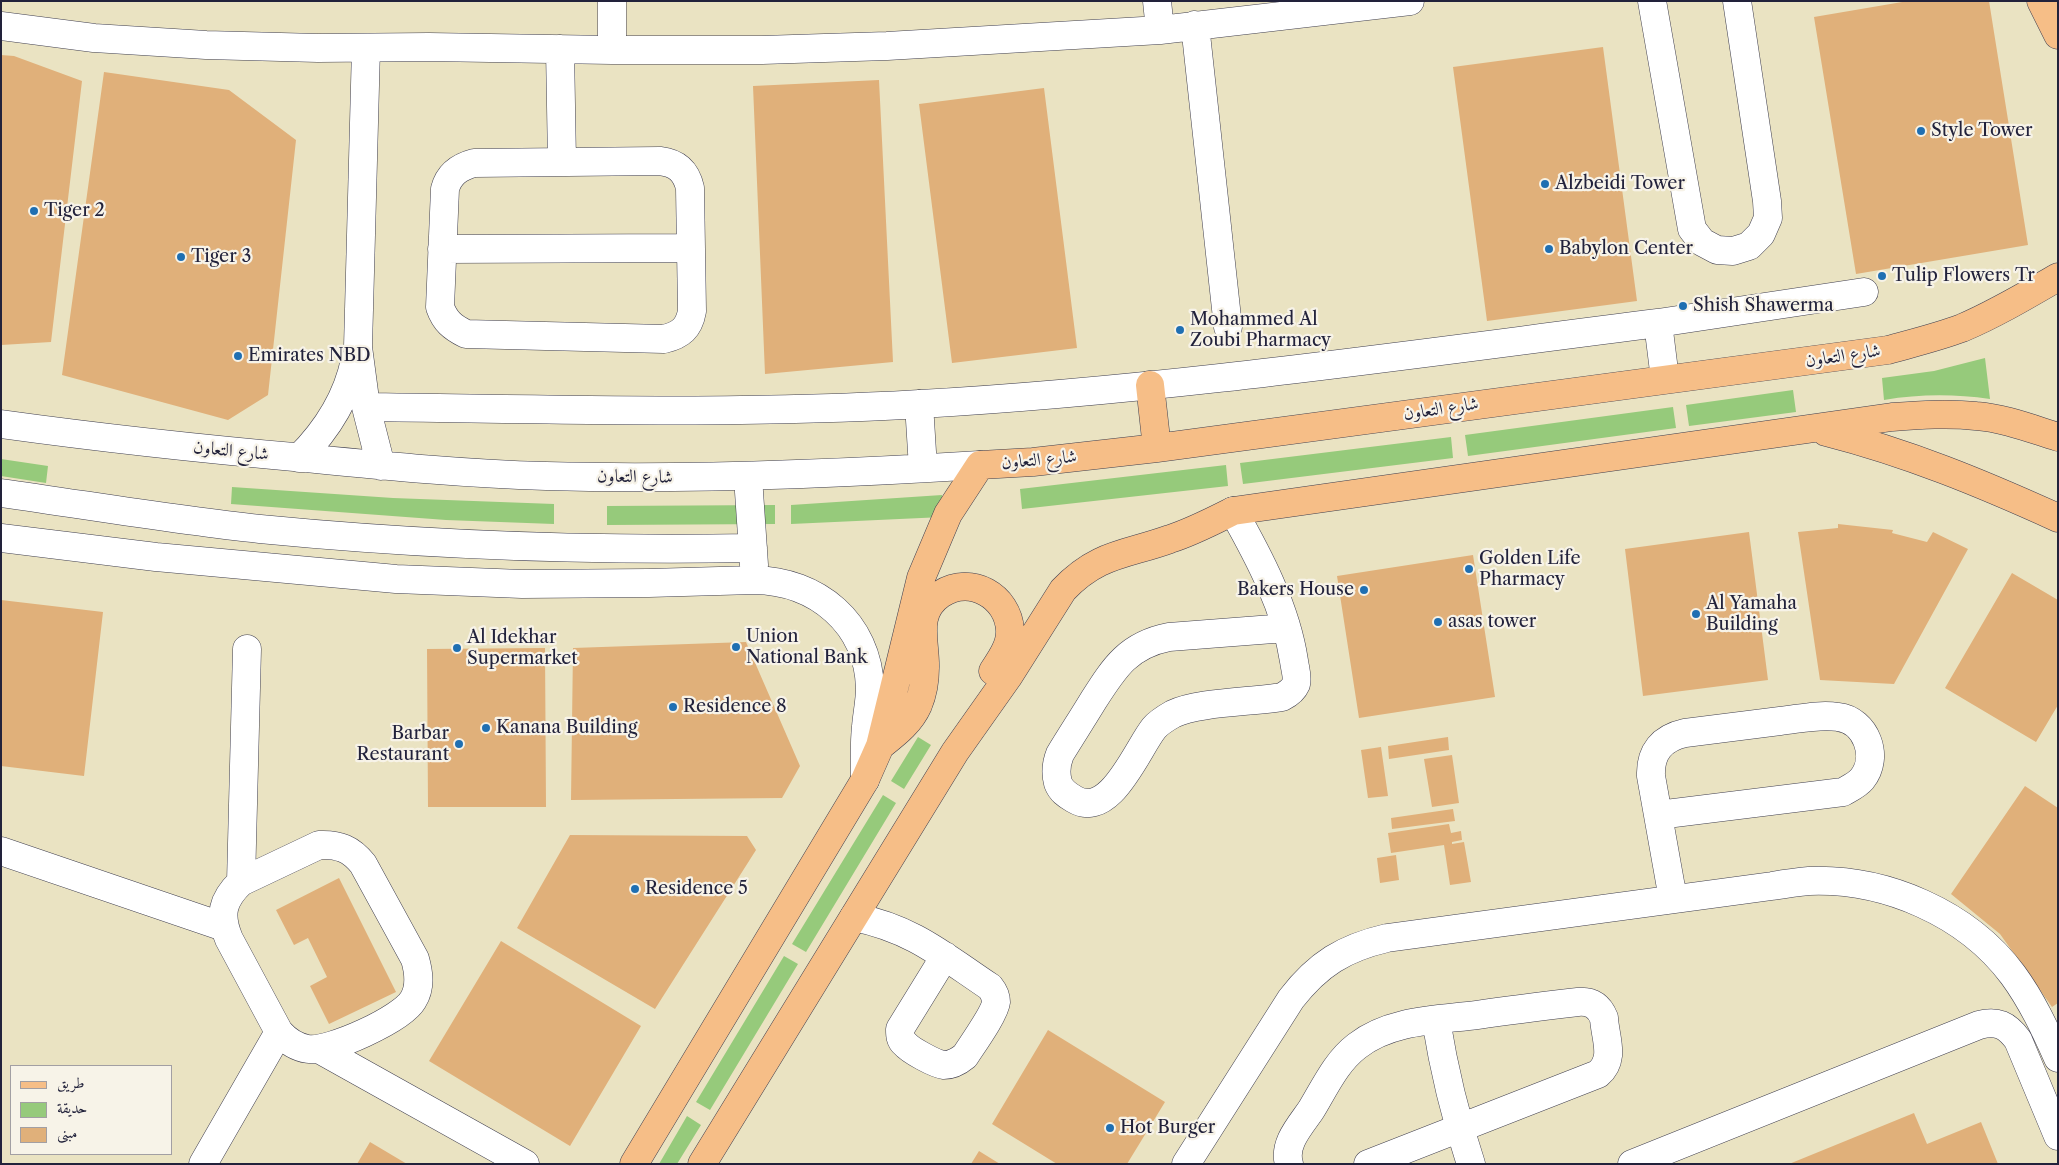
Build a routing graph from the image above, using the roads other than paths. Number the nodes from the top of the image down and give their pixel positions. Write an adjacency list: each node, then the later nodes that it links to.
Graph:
1 (612, 1): 13 (street)
2 (1157, 1): 9 (street)
3 (1410, 1): 7 (street)
4 (1652, 1): 5 (street)
5 (1737, 1)
6 (2041, 1): 10 (main road)
7 (1195, 25): 9 (street); 20 (street)
8 (1, 26): 11 (street)
9 (1160, 30): 13 (street)
10 (2058, 35)
11 (366, 48): 12 (street); 21 (street)
12 (560, 50): 13 (street); 14 (street)
13 (612, 50)
14 (562, 162): 15 (street); 16 (street)
15 (691, 248): 16 (street); 16 (street)
16 (442, 249)
17 (2058, 277): 22 (main road, شارع التعاون)
18 (1864, 292): 19 (street)
19 (1658, 323): 22 (street); 23 (street)
20 (1228, 327)
21 (358, 347): 25 (street); 30 (street)
22 (1665, 379): 29 (main road, شارع التعاون)
23 (1150, 386): 24 (street); 29 (main road)
24 (919, 404): 25 (street); 33 (street)
25 (366, 407): 32 (street)
26 (1, 424): 30 (street, شارع التعاون)
27 (1815, 429): 28 (main road); 36 (main road); 37 (main road)
28 (2058, 437)
29 (1157, 448): 31 (main road, شارع التعاون)
30 (299, 458): 32 (street, شارع التعاون)
31 (980, 465): 33 (street, شارع التعاون); 43 (main road)
32 (381, 466): 34 (street, شارع التعاون)
33 (923, 468): 34 (street, شارع التعاون)
34 (748, 477): 39 (street)
35 (1, 493): 39 (street)
36 (1234, 511): 41 (street); 44 (main road)
37 (2058, 518)
38 (1, 538): 40 (street)
39 (753, 548): 40 (street)
40 (754, 580): 45 (street)
41 (1286, 628): 41 (street)
42 (247, 649): 48 (street)
43 (880, 746): 44 (main road); 45 (main road)
44 (955, 752): 50 (main road)
45 (865, 780): 61 (main road)
46 (1658, 815): 46 (street); 49 (street)
47 (1, 851): 51 (street)
48 (241, 882): 51 (street); 55 (street)
49 (1674, 899): 56 (street); 63 (street)
50 (854, 917): 52 (street); 62 (main road)
51 (224, 927): 54 (street)
52 (945, 956)
53 (1436, 1020): 57 (street); 57 (street); 64 (street)
54 (279, 1032): 55 (street); 59 (street)
55 (319, 1049): 60 (street)
56 (2058, 1058)
57 (1459, 1128): 65 (street); 66 (street)
58 (2058, 1136): 67 (street)
59 (203, 1164)
60 (525, 1164)
61 (634, 1164)
62 (702, 1164)
63 (1186, 1164)
64 (1289, 1164)
65 (1368, 1164)
66 (1471, 1164)
67 (1632, 1164)

